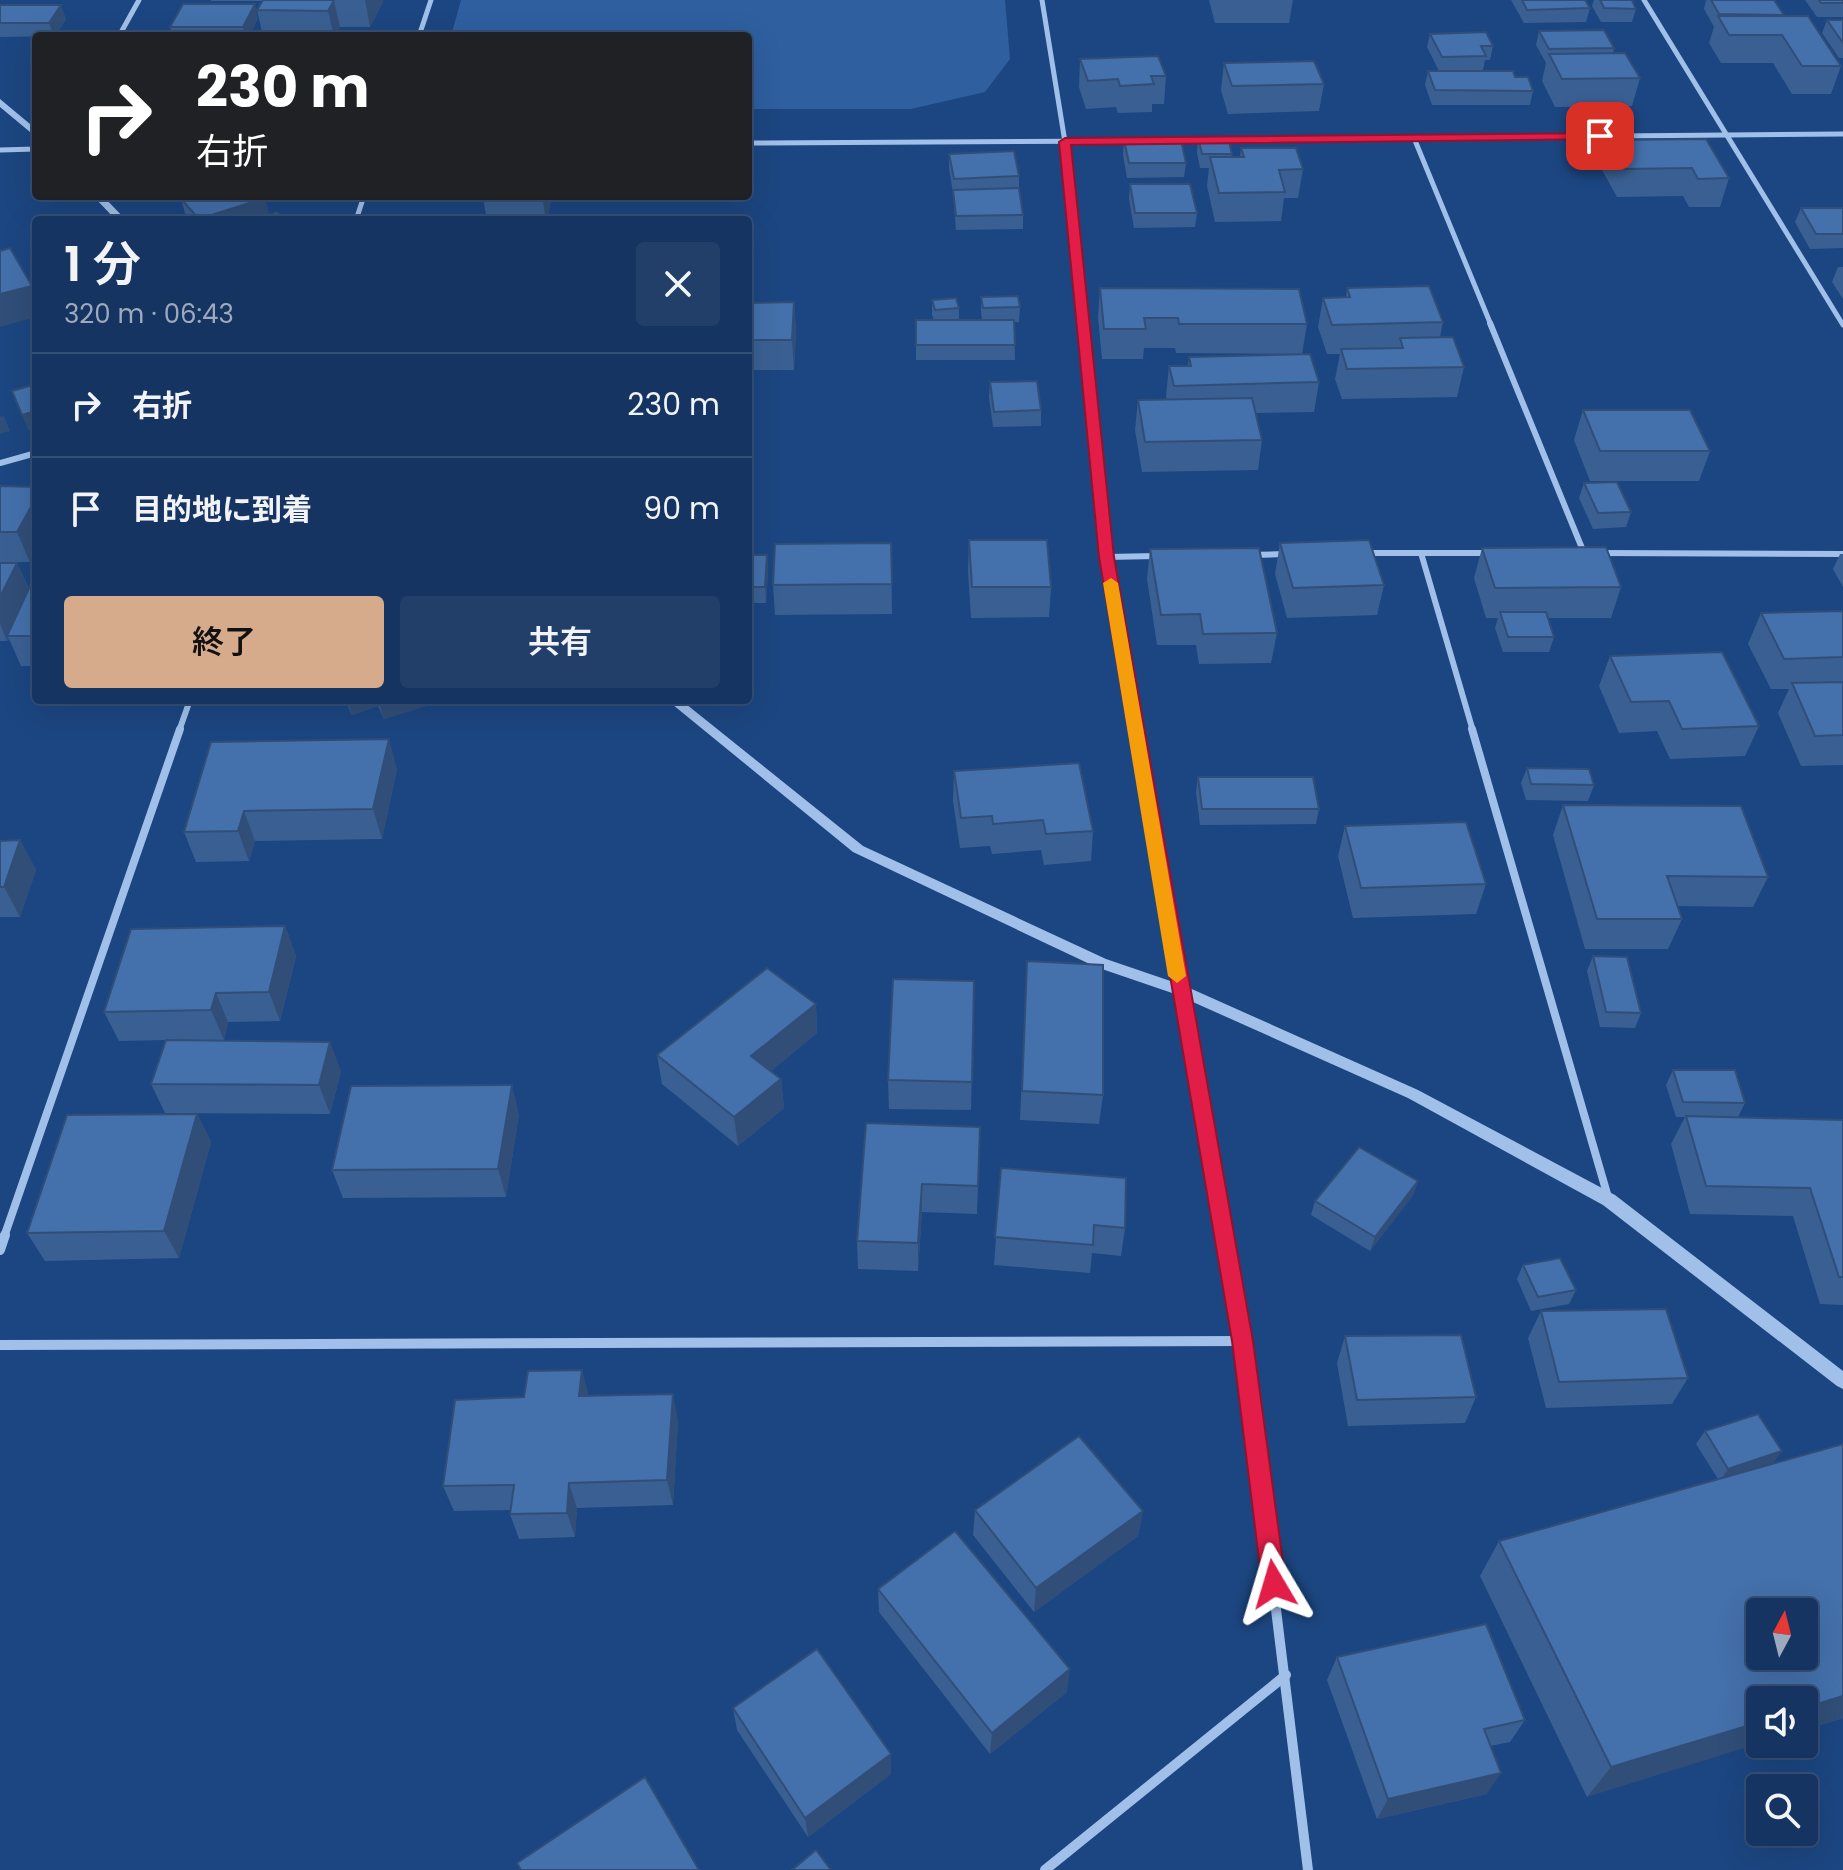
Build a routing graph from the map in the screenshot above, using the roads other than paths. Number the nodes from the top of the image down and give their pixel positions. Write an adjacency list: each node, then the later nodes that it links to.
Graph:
1 (139, 0): 5 (street)
2 (431, 0): 6 (street)
3 (1042, 0): 16 (street)
4 (1644, 0): 10 (street)
5 (121, 32)
6 (420, 32)
7 (0, 102): 8 (street)
8 (32, 130)
9 (1843, 134): 10 (street)
10 (1723, 135): 12 (street); 22 (street)
11 (1600, 136): 13 (street)
12 (1615, 136)
13 (1414, 138): 15 (street); 29 (street)
14 (1144, 141): 16 (street)
15 (1160, 141)
16 (1065, 142): 17 (street); 34 (street)
17 (752, 143)
18 (32, 149): 19 (street)
19 (0, 150)
20 (102, 200): 21 (street)
21 (117, 216)
22 (1843, 325)
23 (32, 454): 24 (street)
24 (0, 463)
25 (1358, 553): 26 (street)
26 (1421, 553): 27 (street); 38 (street)
27 (1495, 553)
28 (1569, 553): 29 (street)
29 (1584, 553): 31 (street)
30 (1295, 554): 32 (street)
31 (1843, 554)
32 (1248, 555)
33 (1169, 556): 34 (street)
34 (1106, 557): 37 (street)
35 (189, 704): 39 (street)
36 (678, 704): 37 (street)
37 (1180, 990): 38 (street); 40 (street)
38 (1609, 1200): 42 (street)
39 (0, 1250)
40 (1243, 1341): 41 (street); 43 (street)
41 (0, 1345)
42 (1843, 1381)
43 (1286, 1675): 44 (street); 45 (street)
44 (1045, 1870)
45 (1308, 1870)

